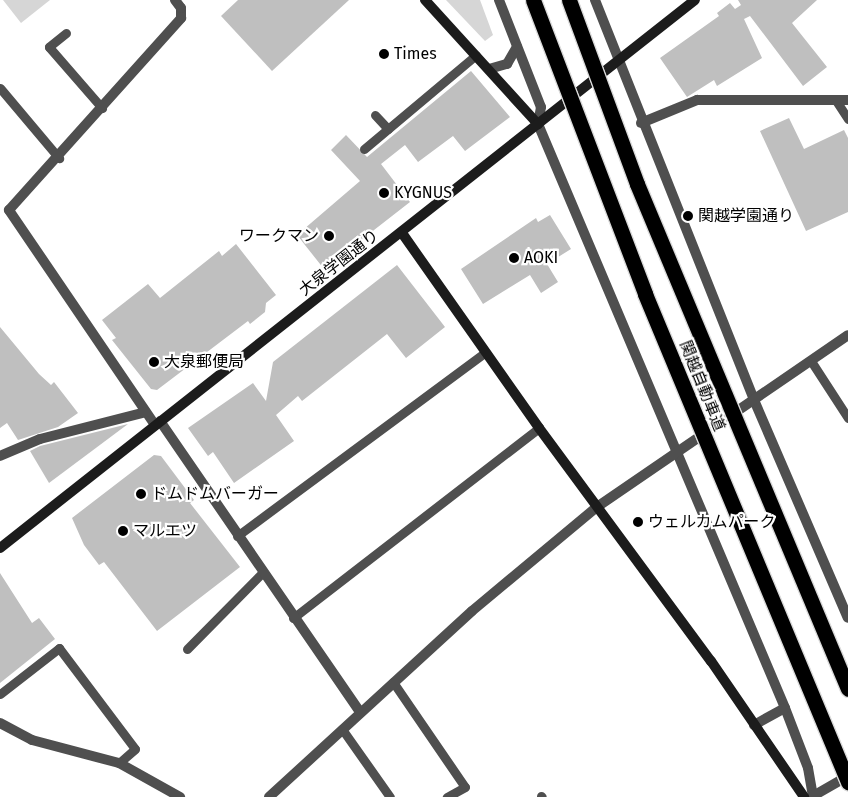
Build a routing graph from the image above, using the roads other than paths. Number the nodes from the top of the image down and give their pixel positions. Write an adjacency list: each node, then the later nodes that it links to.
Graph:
1 (175, 0): 16 (street)
2 (425, 0): 10 (street)
3 (499, 0): 9 (street)
4 (533, 0): 54 (highway, 関越自動車道, bridge)
5 (568, 0): 45 (highway, 関越自動車道, bridge)
6 (595, 0): 11 (street)
7 (695, 0): 11 (street, 大泉学園通り)
8 (66, 33): 16 (lane)
9 (517, 47): 12 (street); 20 (street)
10 (476, 55): 12 (street); 21 (lane)
11 (617, 62): 19 (street); 20 (street, 大泉学園通り)
12 (488, 69): 20 (street)
13 (0, 88): 23 (lane)
14 (834, 100): 15 (street); 18 (lane); 19 (street)
15 (848, 100)
16 (102, 108): 23 (street)
17 (375, 115): 21 (lane)
18 (848, 119)
19 (641, 123): 30 (street)
20 (538, 124): 26 (street, 大泉学園通り); 35 (street)
21 (388, 129): 22 (lane)
22 (364, 149)
23 (59, 158): 24 (street)
24 (9, 210): 25 (street); 31 (street)
25 (0, 218)
26 (402, 233): 28 (street); 33 (street, 大泉学園通り)
27 (848, 336): 29 (street)
28 (484, 353): 34 (street); 38 (lane)
29 (811, 361): 30 (street); 32 (lane)
30 (754, 400): 35 (street); 42 (street)
31 (146, 412): 33 (street); 36 (street)
32 (848, 418)
33 (158, 423): 38 (street); 39 (street, 大泉学園通り)
34 (538, 428): 37 (street); 41 (lane)
35 (675, 455): 37 (street); 47 (street)
36 (0, 456)
37 (598, 507): 44 (street); 50 (street)
38 (237, 536): 40 (street)
39 (0, 548)
40 (262, 573): 41 (street); 43 (lane)
41 (293, 618): 48 (street)
42 (848, 618)
43 (188, 649)
44 (393, 682): 48 (street); 58 (lane)
45 (848, 689)
46 (0, 694): 52 (lane)
47 (785, 708): 50 (street); 59 (street)
48 (360, 712): 51 (street)
49 (0, 724): 52 (street)
50 (754, 725): 59 (street)
51 (342, 729): 56 (street); 57 (lane)
52 (119, 763): 55 (street)
53 (848, 776): 59 (street)
54 (848, 782)
55 (180, 797)
56 (269, 797)
57 (390, 797)
58 (447, 797)
59 (810, 797)

